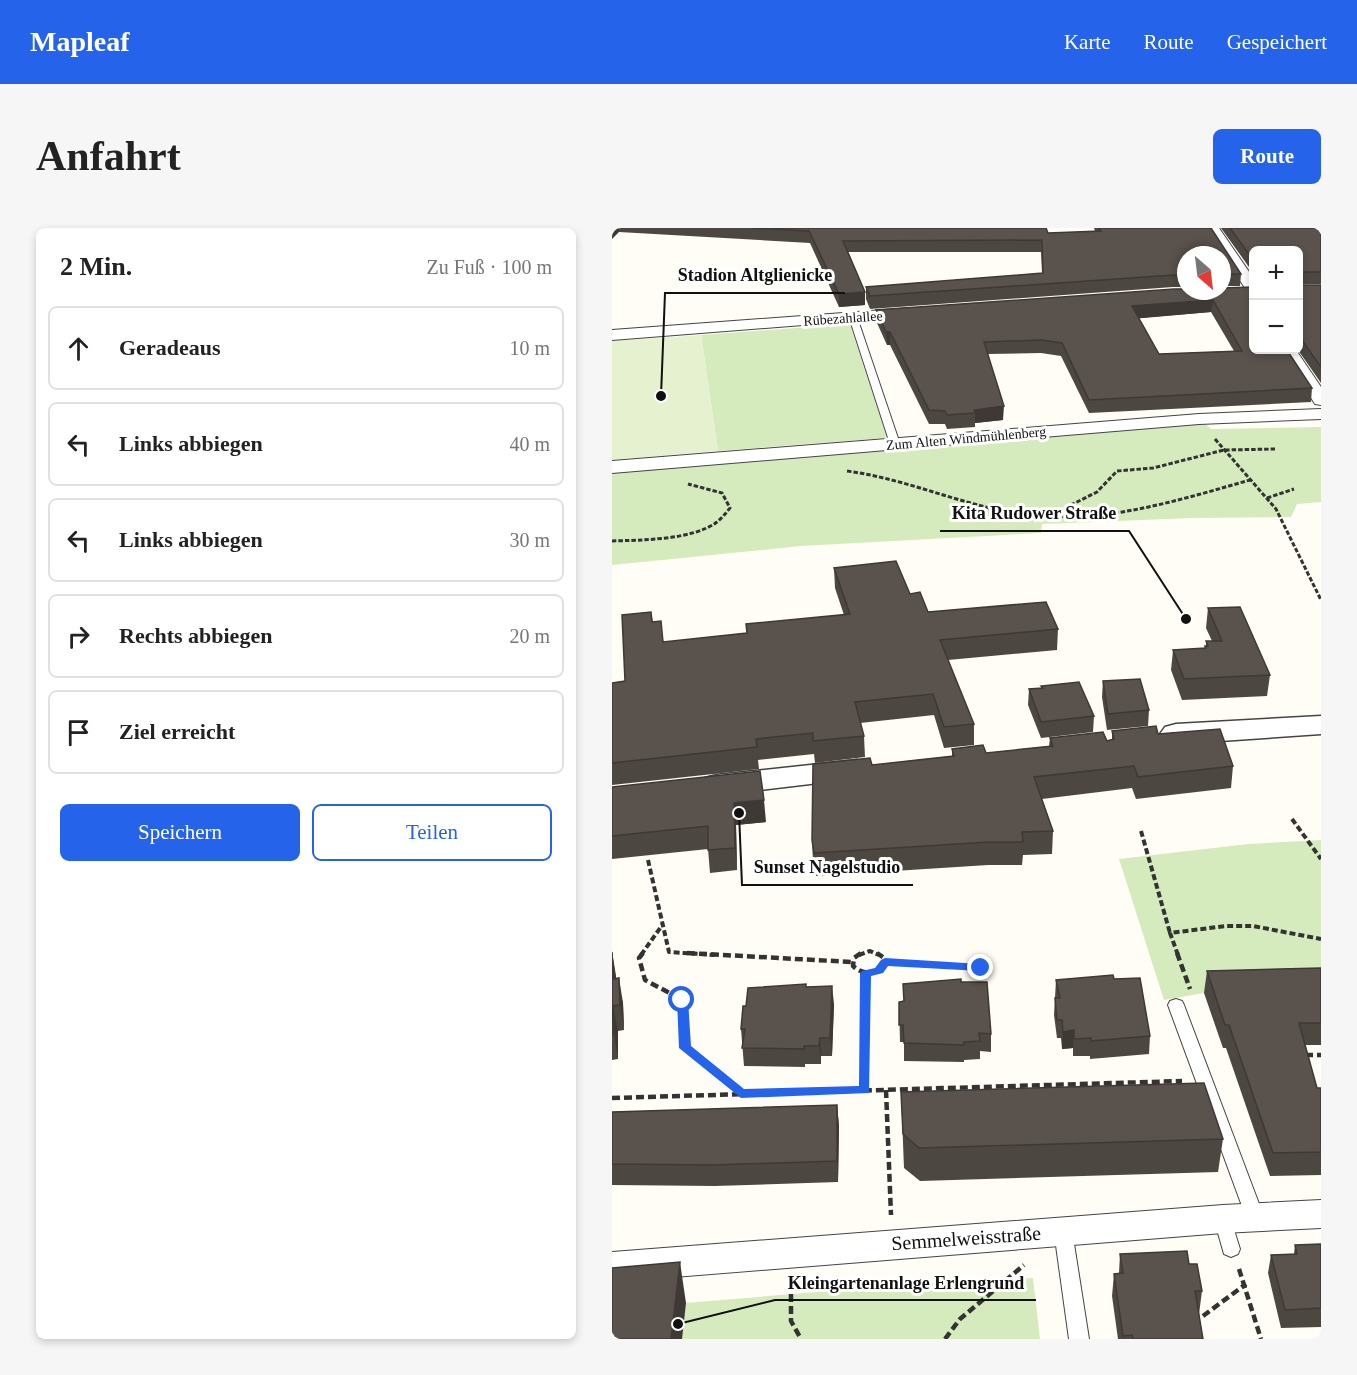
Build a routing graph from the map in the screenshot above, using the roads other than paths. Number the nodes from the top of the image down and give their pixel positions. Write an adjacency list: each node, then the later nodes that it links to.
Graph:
1 (1212, 228): 2 (street)
2 (1249, 290)
3 (932, 312): 4 (street, Rübezahlallee)
4 (853, 317): 5 (street, Rübezahlallee); 9 (lane)
5 (612, 335)
6 (1291, 354): 7 (street)
7 (1321, 400)
8 (1321, 414): 9 (street, Zum Alten Windmühlenberg)
9 (895, 444): 10 (street, Zum Alten Windmühlenberg)
10 (612, 466)
11 (1321, 725): 12 (street)
12 (1144, 737)
13 (888, 766): 14 (street)
14 (693, 788)
15 (1176, 1005): 17 (lane)
16 (1321, 1214): 17 (street, Semmelweisstraße)
17 (1236, 1228): 18 (street, Semmelweisstraße)
18 (1063, 1231): 19 (street, Semmelweisstraße); 20 (lane)
19 (612, 1267)
20 (1079, 1339)

